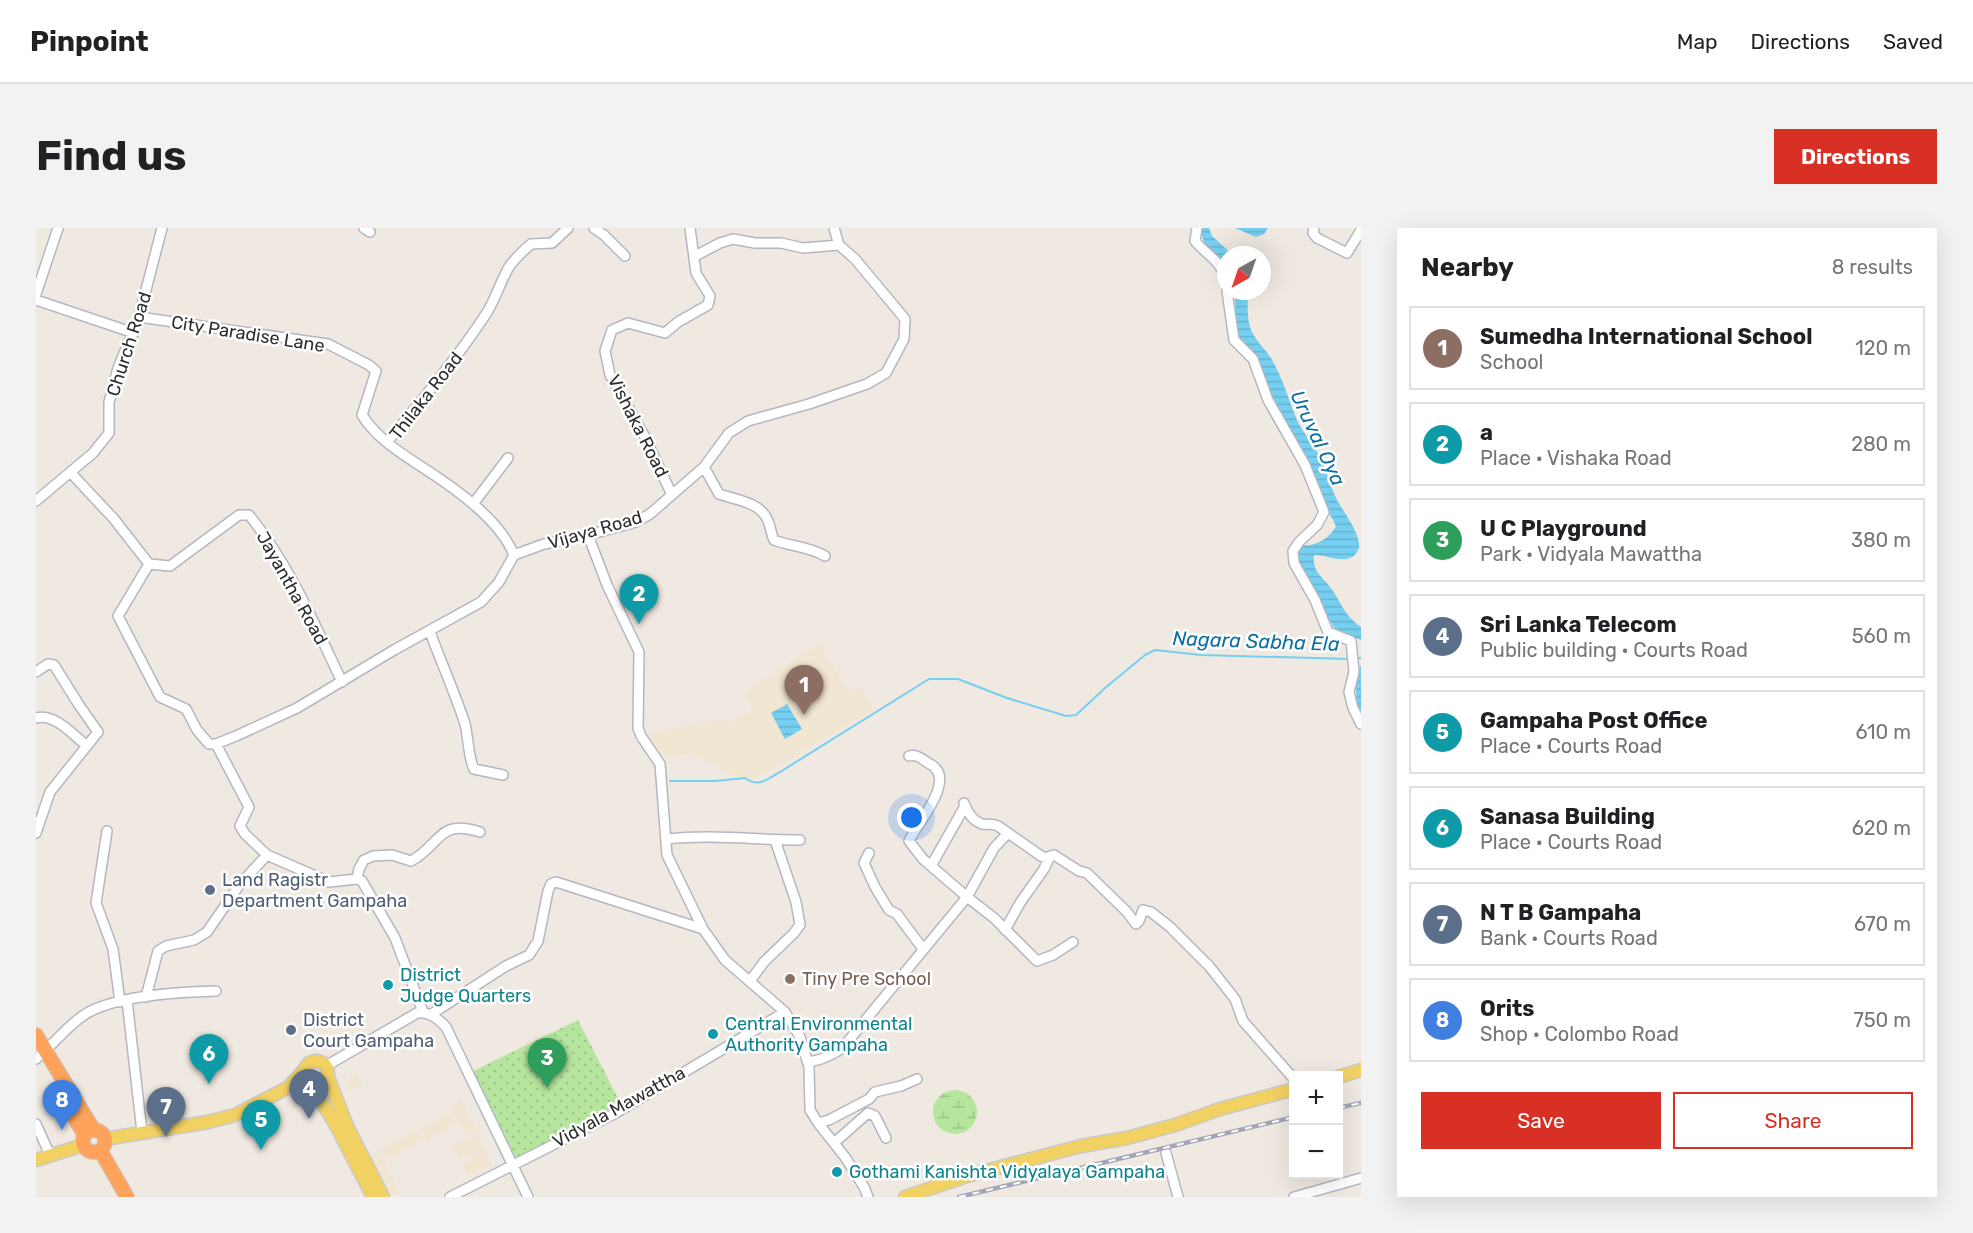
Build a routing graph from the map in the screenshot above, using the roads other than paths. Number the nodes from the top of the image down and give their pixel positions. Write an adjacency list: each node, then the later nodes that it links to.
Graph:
1 (58, 228): 14 (street)
2 (162, 228): 17 (street, Church Road)
3 (568, 228): 19 (street, Thilaka Road)
4 (594, 228): 11 (street)
5 (690, 228): 12 (street, Vishaka Road)
6 (834, 228): 10 (street, Vijaya Road)
7 (1314, 228): 9 (street)
8 (1197, 229): 13 (street)
9 (1361, 230)
10 (839, 245): 12 (street); 21 (street, Vijaya Road)
11 (625, 256)
12 (695, 256): 23 (street, Vishaka Road)
13 (1217, 261)
14 (36, 294)
15 (36, 300): 18 (street)
16 (1228, 300): 34 (street)
17 (140, 317): 18 (street, Church Road); 19 (street, City Paradise Lane)
18 (134, 333): 22 (street, Church Road)
19 (387, 442): 25 (street, Thilaka Road)
20 (508, 458): 25 (street)
21 (704, 467): 23 (street, Vijaya Road); 28 (street)
22 (71, 473): 24 (street, Church Road); 29 (street)
23 (672, 495): 26 (street, Vijaya Road)
24 (36, 501)
25 (473, 504): 27 (street, Thilaka Road)
26 (588, 535): 27 (street, Vijaya Road); 43 (street)
27 (514, 555): 30 (street)
28 (825, 556)
29 (149, 564): 32 (street, Jayantha Road); 35 (street)
30 (429, 632): 32 (street); 38 (street)
31 (36, 672): 36 (street)
32 (342, 682): 35 (street)
33 (36, 718): 36 (street)
34 (1361, 724)
35 (216, 744): 47 (street)
36 (87, 746): 41 (street)
37 (909, 756): 49 (street)
38 (503, 774)
39 (106, 831): 59 (street)
40 (480, 832): 50 (street)
41 (36, 833)
42 (1008, 833): 48 (street); 49 (street); 51 (street)
43 (667, 839): 44 (street); 52 (street)
44 (775, 840): 45 (street); 56 (street)
45 (800, 840)
46 (869, 853): 55 (street)
47 (267, 855): 50 (street); 58 (street)
48 (1050, 856): 53 (street); 68 (street)
49 (932, 867): 51 (street)
50 (357, 879): 61 (street)
51 (967, 897): 53 (street); 55 (street)
52 (703, 929): 56 (street); 61 (street)
53 (1005, 930): 54 (street)
54 (1072, 942)
55 (923, 949): 64 (street)
56 (750, 981): 60 (street)
57 (216, 991): 58 (street)
58 (146, 997): 59 (street)
59 (123, 1001): 63 (street); 76 (street)
60 (785, 1012): 64 (street); 84 (street, Vidyala Mawattha)
61 (426, 1013): 66 (street); 84 (street)
62 (36, 1035): 63 (highway)
63 (39, 1054): 77 (highway)
64 (807, 1061): 74 (street)
65 (304, 1070): 66 (main road); 71 (main road); 72 (main road)
66 (327, 1071): 71 (main road); 86 (main road)
67 (1361, 1071): 69 (main road)
68 (1289, 1074)
69 (1343, 1076)
70 (917, 1079): 74 (street)
71 (311, 1084): 72 (main road); 86 (main road)
72 (289, 1087): 76 (main road)
73 (1289, 1090): 94 (main road)
74 (818, 1123): 79 (street)
75 (36, 1124): 82 (street)
76 (142, 1132): 80 (main road)
77 (87, 1136): 80 (highway); 80 (highway); 82 (main road)
78 (886, 1138): 79 (street)
79 (834, 1143): 93 (street)
80 (103, 1145): 88 (highway)
81 (1166, 1153): 95 (street)
82 (50, 1155): 83 (main road)
83 (36, 1160)
84 (513, 1164): 91 (street, Vidyala Mawattha); 92 (street)
85 (1361, 1178): 87 (street)
86 (370, 1180): 89 (main road); 90 (main road)
87 (1328, 1193): 96 (street)
88 (127, 1197)
89 (373, 1197)
90 (383, 1197)
91 (450, 1197)
92 (528, 1197)
93 (868, 1197)
94 (905, 1197)
95 (1178, 1197)
96 (1294, 1197)

